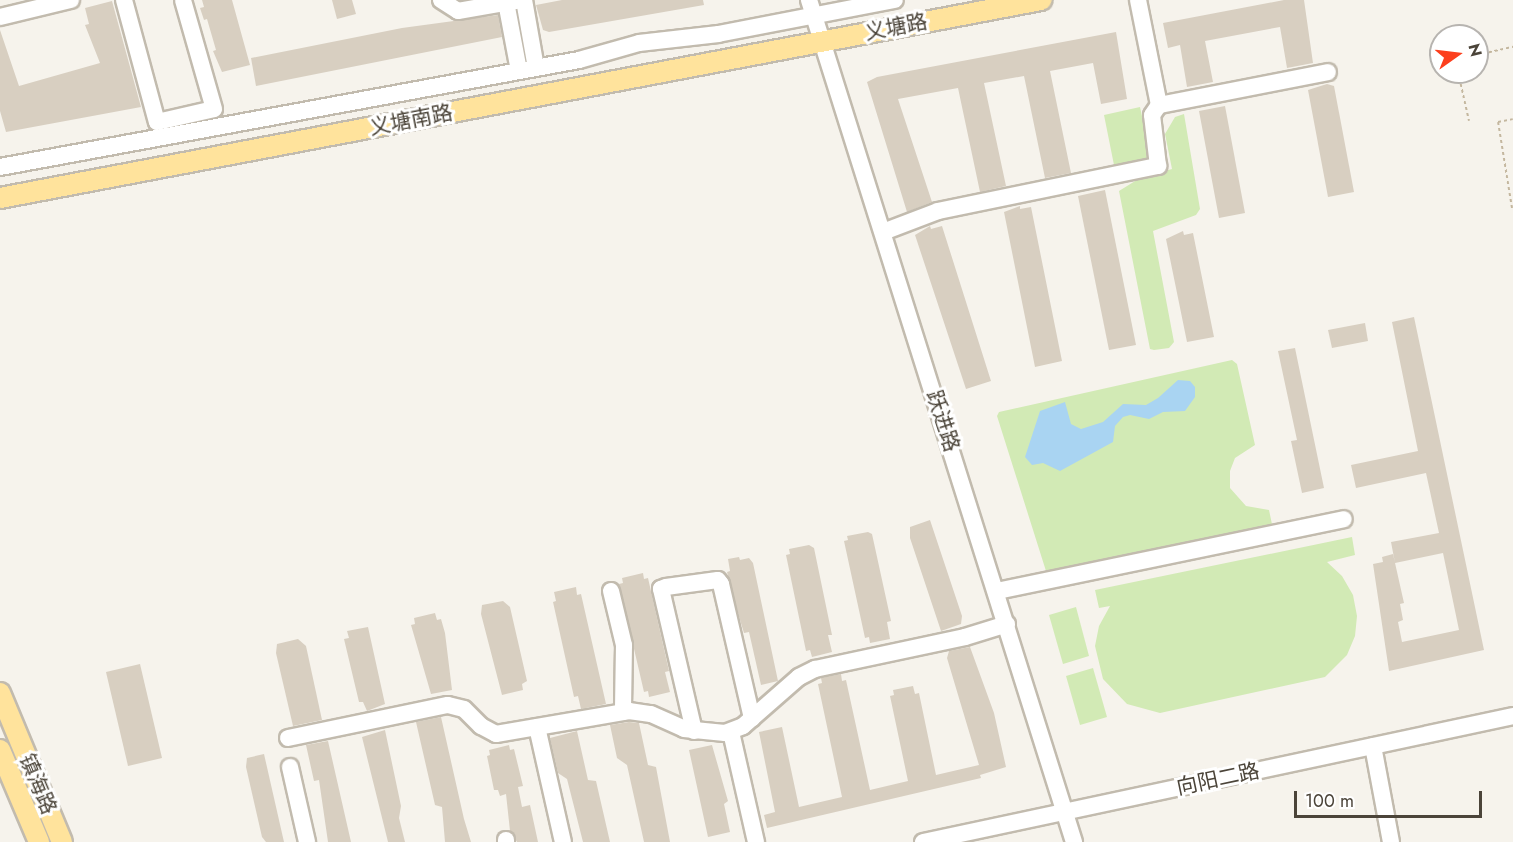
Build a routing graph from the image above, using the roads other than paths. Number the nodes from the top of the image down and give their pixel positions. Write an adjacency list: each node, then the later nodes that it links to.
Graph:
1 (71, 0): 10 (street)
2 (124, 0): 16 (street)
3 (183, 0): 16 (street)
4 (441, 0): 9 (street)
5 (895, 0): 12 (street)
6 (968, 0): 12 (main road, 义塘路)
7 (1041, 0): 12 (main road, 义塘路)
8 (1138, 0): 15 (street)
9 (517, 1): 13 (street)
10 (37, 4): 11 (street)
11 (0, 17)
12 (816, 21): 13 (street); 16 (main road, 义塘南路); 19 (main road, 义塘南路); 20 (street, 跃进路)
13 (528, 70): 16 (street)
14 (1328, 72): 15 (street)
15 (1159, 105): 20 (street)
16 (189, 132): 17 (street); 18 (main road, 义塘南路)
17 (0, 167)
18 (0, 184)
19 (0, 198)
20 (884, 232): 23 (street, 跃进路)
21 (1344, 519): 23 (street)
22 (611, 591): 26 (street)
23 (997, 591): 24 (street, 跃进路)
24 (1007, 624): 28 (street); 36 (street, 跃进路)
25 (0, 693): 38 (main road, 镇海路)
26 (623, 712): 29 (street); 30 (street)
27 (1513, 716): 33 (street, 向阳二路)
28 (752, 718): 30 (street); 31 (street)
29 (537, 727): 32 (street); 40 (street)
30 (694, 731): 31 (street)
31 (731, 732): 41 (street)
32 (288, 738)
33 (1373, 746): 36 (street, 向阳二路); 44 (street)
34 (0, 750): 37 (main road, 镇海路)
35 (290, 767): 39 (street)
36 (1065, 812): 42 (street, 向阳二路); 43 (street, 跃进路)
37 (39, 842)
38 (63, 842)
39 (307, 842)
40 (563, 842)
41 (756, 842)
42 (923, 842)
43 (1074, 842)
44 (1391, 842)

